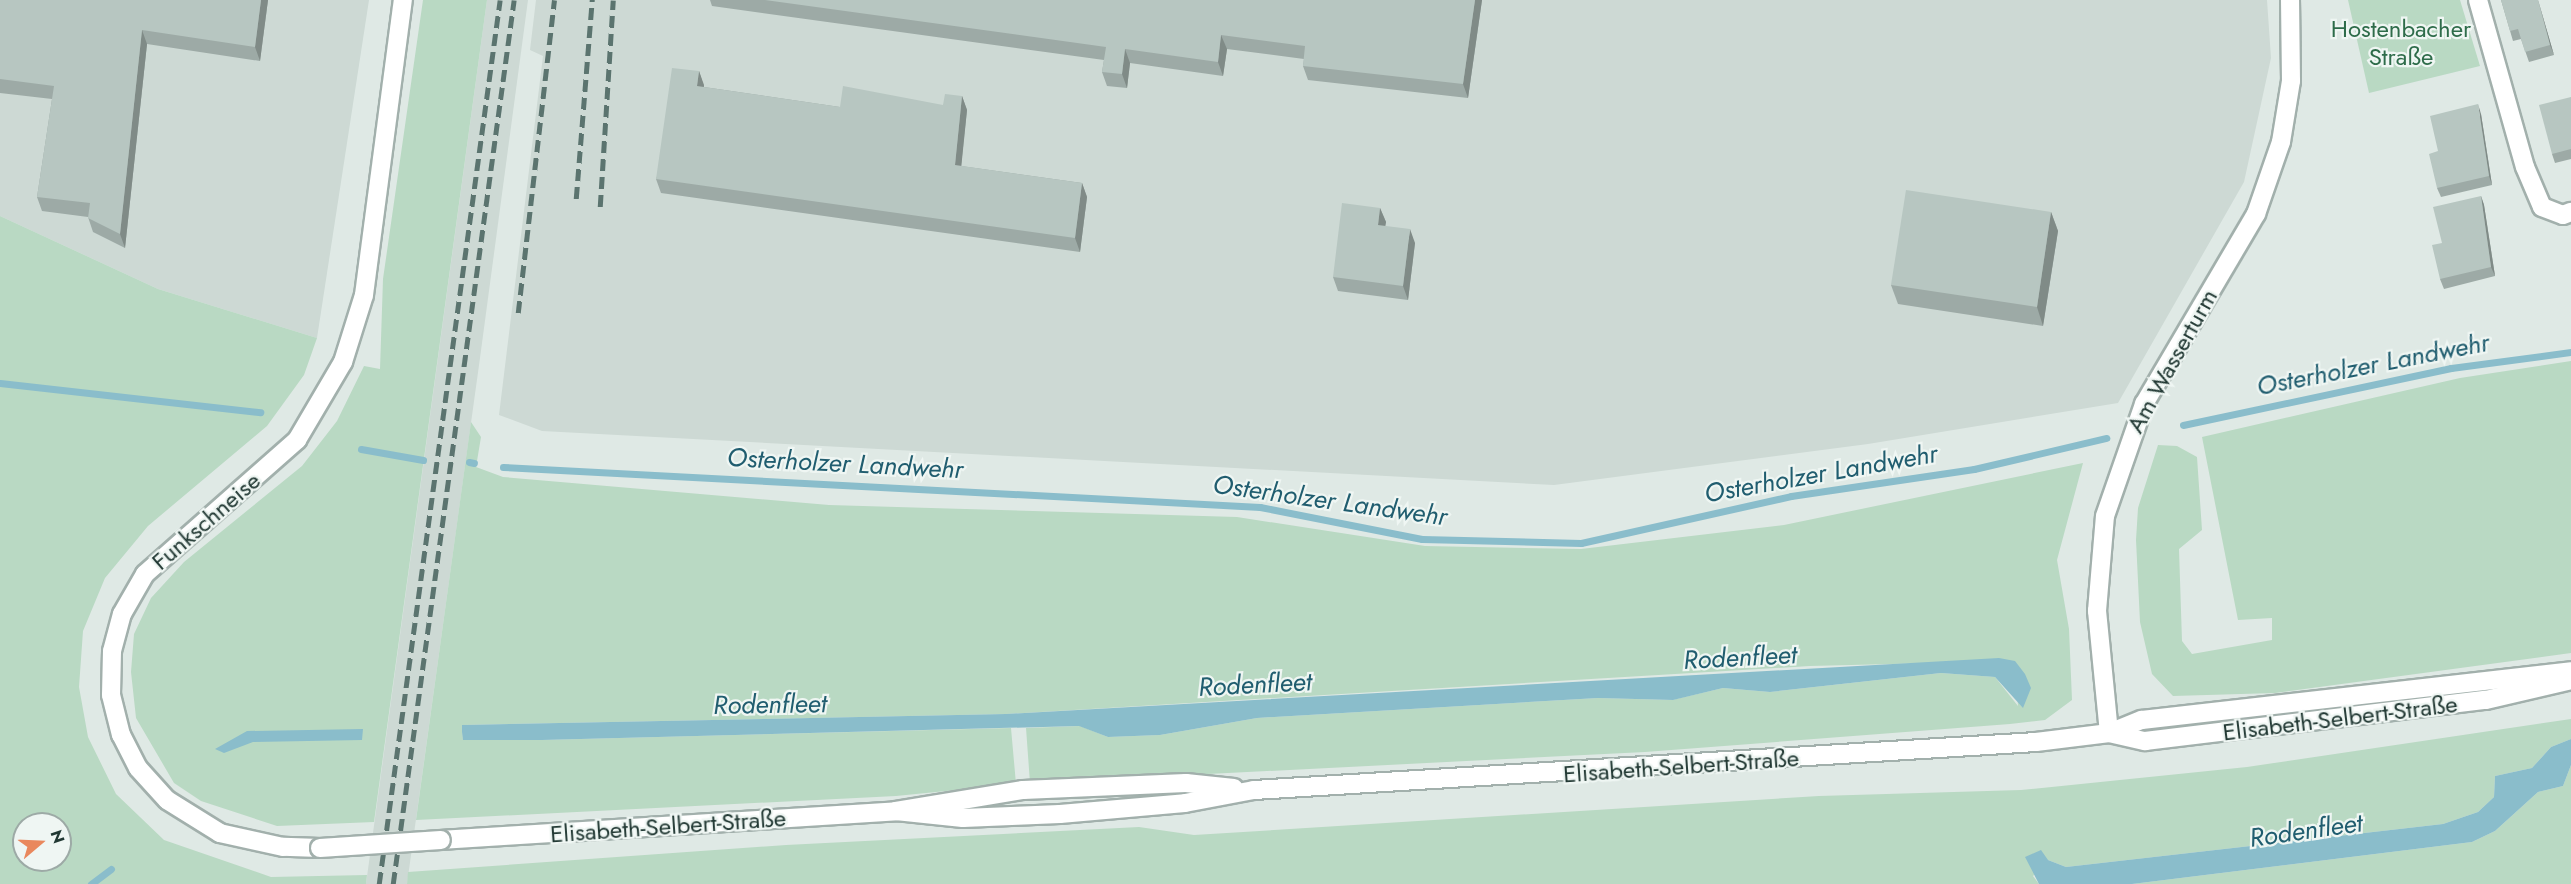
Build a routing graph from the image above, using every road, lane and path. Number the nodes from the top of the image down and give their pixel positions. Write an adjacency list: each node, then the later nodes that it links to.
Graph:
1 (404, 0): 10 (street, Funkschneise, bridge)
2 (2290, 0): 7 (street, Am Wasserturm)
3 (2478, 0): 4 (street)
4 (2571, 212)
5 (2571, 671): 7 (street, Elisabeth-Selbert-Straße)
6 (2571, 680): 7 (street, Elisabeth-Selbert-Straße)
7 (2109, 733): 8 (street, Elisabeth-Selbert-Straße)
8 (1254, 790): 9 (street, Elisabeth-Selbert-Straße); 9 (street, Elisabeth-Selbert-Straße)
9 (896, 811): 10 (street, Elisabeth-Selbert-Straße)
10 (441, 840)

